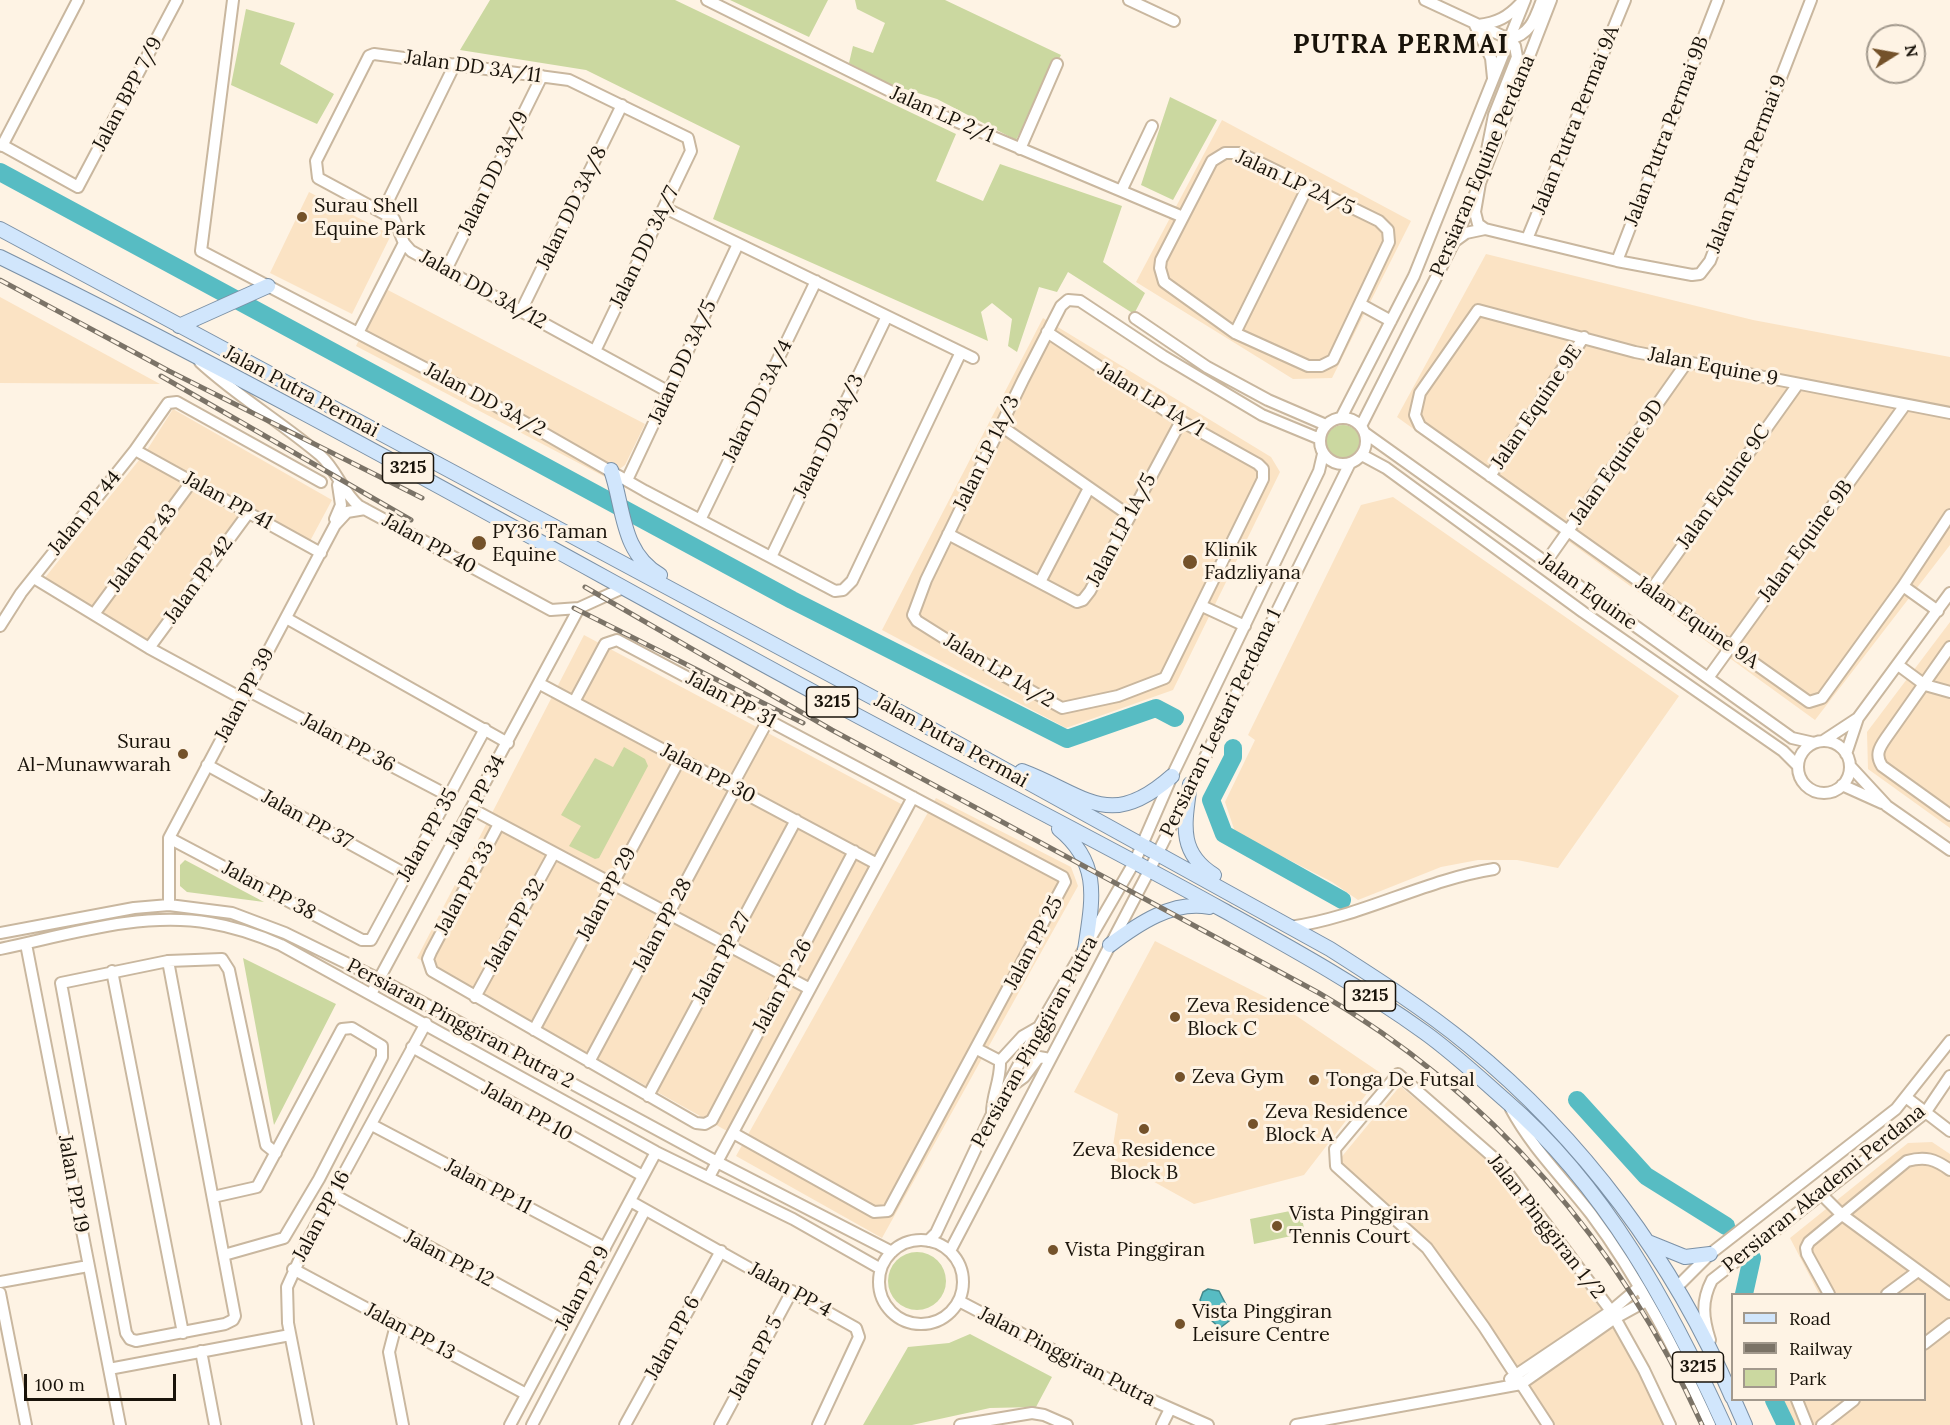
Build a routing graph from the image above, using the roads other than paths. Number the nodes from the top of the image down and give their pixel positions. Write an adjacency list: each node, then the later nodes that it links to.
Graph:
1 (78, 0): 23 (street)
2 (177, 0): 23 (street, Jalan BPP 7/9)
3 (233, 0): 43 (street, Jalan DD 3A/2)
4 (707, 0): 24 (street, Jalan LP 2/1)
5 (1130, 0): 13 (street)
6 (1425, 0): 14 (street)
7 (1525, 0): 14 (street); 15 (street, Persiaran Equine Perdana)
8 (1542, 0): 15 (street)
9 (1551, 0): 25 (street, Persiaran Equine Perdana)
10 (1625, 0): 35 (street, Jalan Putra Permai 9A)
11 (1718, 0): 40 (street, Jalan Putra Permai 9B)
12 (1811, 0): 40 (street, Jalan Putra Permai 9)
13 (1174, 21)
14 (1475, 25): 15 (street); 19 (street)
15 (1509, 39): 19 (street, Persiaran Equine Perdana); 25 (street)
16 (455, 64): 18 (street, Jalan DD 3A/11); 26 (street, Jalan DD 3A/11); 31 (street)
17 (1057, 64): 24 (street)
18 (542, 76): 20 (street, Jalan DD 3A/11); 41 (street, Jalan DD 3A/9)
19 (1493, 82): 48 (street, Persiaran Equine Perdana)
20 (622, 105): 22 (street, Jalan DD 3A/11); 45 (street, Jalan DD 3A/8)
21 (1152, 126): 29 (street)
22 (691, 142): 30 (street, Jalan DD 3A/7)
23 (1, 145)
24 (1020, 149): 29 (street, Jalan LP 2/1)
25 (1484, 170): 27 (street, Persiaran Equine Perdana)
26 (316, 173): 31 (street, Jalan DD 3A/12)
27 (1480, 183): 33 (street); 36 (street, Persiaran Equine Perdana)
28 (1308, 186): 32 (street, Jalan LP 2A/5); 44 (street, Jalan LP 2A/5); 52 (street)
29 (1122, 189): 32 (street, Jalan LP 2/1)
30 (665, 208): 38 (street); 54 (street, Jalan DD 3A/7)
31 (383, 211): 37 (street, Jalan DD 3A/12)
32 (1183, 216): 52 (street)
33 (1485, 229): 35 (street, Jalan Putra Permai 9); 36 (street)
34 (0, 230): 49 (main road, Jalan Putra Permai / 3215)
35 (1527, 239): 40 (street, Jalan Putra Permai 9)
36 (1454, 242): 68 (street, Persiaran Equine Perdana)
37 (404, 243): 41 (street, Jalan DD 3A/12); 51 (street)
38 (738, 244): 42 (street); 60 (street, Jalan DD 3A/5)
39 (0, 257): 56 (main road, Jalan Putra Permai / 3215)
40 (1617, 261)
41 (446, 270): 45 (street, Jalan DD 3A/12)
42 (816, 281): 46 (street); 86 (street, Jalan DD 3A/4)
43 (262, 289): 49 (main road); 51 (street, Jalan DD 3A/2)
44 (1360, 304): 48 (street); 52 (street)
45 (521, 311): 54 (street, Jalan DD 3A/12)
46 (887, 316): 55 (street); 91 (street, Jalan DD 3A/3)
47 (1135, 318): 66 (street)
48 (1391, 321): 64 (street, Persiaran Equine Perdana)
49 (179, 326): 110 (main road, Jalan Putra Permai / 3215)
50 (1047, 332): 65 (street, Jalan LP 1A/1); 67 (street, Jalan LP 1A/3); 69 (street, Jalan LP 1A/3)
51 (358, 333): 75 (street, Jalan DD 3A/2)
52 (1235, 333)
53 (1584, 337): 58 (street, Jalan Equine 9); 61 (street, Jalan Equine 9); 77 (street, Jalan Equine 9E)
54 (595, 351): 60 (street, Jalan DD 3A/12)
55 (961, 352): 57 (street); 91 (street)
56 (191, 353): 76 (street, Jalan PP 40); 96 (main road, Jalan Putra Permai / 3215)
57 (973, 358)
58 (1687, 362): 59 (street, Jalan Equine 9); 88 (street, Jalan Equine 9D)
59 (1798, 384): 62 (street, Jalan Equine 9); 97 (street, Jalan Equine 9C)
60 (669, 392): 80 (street, Jalan DD 3A/5)
61 (1420, 393): 77 (street, Jalan Equine 9A)
62 (1905, 405): 63 (street, Jalan Equine 9); 107 (street, Jalan Equine 9B)
63 (1950, 413)
64 (1342, 416): 66 (street); 68 (street)
65 (1181, 421): 73 (street, Jalan LP 1A/1); 85 (street, Jalan LP 1A/5)
66 (1326, 425): 69 (street)
67 (1001, 426): 81 (street); 89 (street, Jalan LP 1A/3)
68 (1363, 429): 72 (street); 92 (street, Jalan Equine)
69 (1320, 439): 71 (street)
70 (135, 450): 78 (street, Jalan PP 41); 79 (street, Jalan PP 44); 93 (street, Jalan PP 44)
71 (1323, 454): 74 (street); 106 (street, Persiaran Lestari Perdana 1)
72 (1362, 455): 74 (street); 127 (street, Jalan Equine)
73 (1258, 464): 99 (street, Jalan LP 1A/2)
74 (1350, 464): 130 (street, Persiaran Lestari Perdana 1)
75 (611, 470): 80 (main road)
76 (334, 471): 82 (street, Jalan PP 40); 87 (street)
77 (1490, 476): 88 (street, Jalan Equine 9A)
78 (192, 481): 83 (street, Jalan PP 41); 102 (street, Jalan PP 43)
79 (321, 482)
80 (622, 483): 86 (street); 110 (main road)
81 (1089, 488): 85 (street); 94 (street)
82 (365, 509): 87 (street); 100 (street, Jalan PP 40)
83 (249, 512): 90 (street, Jalan PP 41); 109 (street, Jalan PP 42)
84 (1950, 515): 95 (street, Jalan Equine 9A)
85 (1130, 516): 94 (street, Jalan LP 1A/5)
86 (700, 520): 91 (street)
87 (335, 525): 90 (street, Jalan PP 39)
88 (1568, 532): 92 (street, Jalan Equine 9D); 97 (street, Jalan Equine 9A)
89 (948, 534): 94 (street, Jalan LP 1A/5); 104 (street, Jalan LP 1A/3)
90 (321, 553): 103 (street, Jalan PP 39)
91 (771, 557)
92 (1546, 562): 112 (street, Jalan Equine)
93 (34, 578): 102 (street, Jalan PP 36); 105 (street, Jalan PP 44)
94 (1040, 582)
95 (1903, 586): 101 (street); 107 (street, Jalan Equine 9A)
96 (623, 588): 100 (street, Jalan PP 40); 137 (main road, Jalan Putra Permai / 3215)
97 (1651, 590): 107 (street, Jalan Equine 9A)
98 (1950, 593): 101 (street)
99 (1202, 606): 104 (street, Jalan LP 1A/2); 106 (street)
100 (579, 608): 113 (street, Jalan PP 34)
101 (1938, 611): 111 (street)
102 (94, 614): 109 (street, Jalan PP 36)
103 (286, 618): 116 (street, Jalan PP 39); 120 (street)
104 (917, 621)
105 (0, 626)
106 (1245, 626): 129 (street, Persiaran Lestari Perdana 1)
107 (1731, 647): 112 (street, Jalan Equine 9B)
108 (1950, 647): 114 (street)
109 (149, 648): 116 (street, Jalan PP 36)
110 (781, 650): 124 (main road, Jalan Putra Permai / 3215)
111 (1898, 665): 114 (street); 118 (street)
112 (1708, 678): 121 (street, Jalan Equine)
113 (540, 684): 117 (street, Jalan PP 30); 122 (street, Jalan PP 34)
114 (1925, 685): 115 (street); 138 (street)
115 (1950, 692)
116 (245, 694): 126 (street, Jalan PP 39); 133 (street, Jalan PP 36)
117 (574, 702): 119 (street, Jalan PP 31); 125 (street, Jalan PP 30)
118 (1858, 717): 121 (street); 123 (street)
119 (768, 720): 132 (street, Jalan PP 28); 134 (street, Jalan PP 31)
120 (485, 729): 122 (street); 133 (street, Jalan PP 35)
121 (1818, 742): 123 (street); 127 (street)
122 (508, 743): 136 (street, Jalan PP 34)
123 (1846, 754): 128 (street)
124 (978, 755): 129 (main road); 142 (main road, Jalan Putra Permai / 3215)
125 (680, 759): 132 (street, Jalan PP 30); 152 (street, Jalan PP 29)
126 (207, 765): 141 (street, Jalan PP 39); 151 (street, Jalan PP 37)
127 (1798, 766): 131 (street)
128 (1850, 766): 131 (street); 135 (street)
129 (1172, 776): 142 (street, Persiaran Lestari Perdana 1)
130 (1190, 784): 146 (street, Persiaran Lestari Perdana 1); 155 (main road)
131 (1842, 785): 135 (street)
132 (734, 787): 139 (street, Jalan PP 30); 156 (street, Jalan PP 28)
133 (449, 796): 151 (street, Jalan PP 35)
134 (913, 797): 148 (street); 177 (street, Jalan PP 25)
135 (1887, 806): 143 (street)
136 (472, 809): 140 (street); 168 (street, Jalan PP 34)
137 (1042, 814): 147 (main road, Jalan Putra Permai / 3215); 164 (main road)
138 (1950, 815)
139 (796, 820): 144 (street, Jalan PP 30); 162 (street, Jalan PP 27)
140 (499, 824): 145 (street); 171 (street, Jalan PP 33)
141 (169, 838): 153 (street, Jalan PP 39); 159 (street, Jalan PP 38)
142 (1142, 844): 146 (main road, Jalan Putra Permai / 3215); 147 (street, Persiaran Pinggiran Putra)
143 (1950, 850)
144 (854, 851): 148 (street, Jalan PP 30); 167 (street, Jalan PP 26)
145 (554, 853): 152 (street); 171 (street, Jalan PP 32)
146 (1157, 853): 149 (street, Persiaran Pinggiran Putra); 155 (main road, Jalan Putra Permai / 3215)
147 (1135, 861): 149 (main road, Jalan Putra Permai / 3215); 164 (street, Persiaran Pinggiran Putra)
148 (877, 864): 169 (street)
149 (1150, 868): 154 (main road, Jalan Putra Permai / 3215); 161 (street, Persiaran Pinggiran Putra)
150 (1494, 869): 157 (street)
151 (407, 875): 159 (street, Jalan PP 35)
152 (613, 884): 156 (street); 174 (street, Jalan PP 29)
153 (169, 905): 158 (street, Persiaran Pinggiran Putra 2); 168 (street, Persiaran Pinggiran Putra 2)
154 (1220, 908): 161 (main road); 185 (main road, Jalan Putra Permai / 3215)
155 (1264, 912): 157 (main road, Jalan Putra Permai / 3215)
156 (669, 914): 162 (street); 180 (street, Jalan PP 28)
157 (1290, 927): 206 (main road, Jalan Putra Permai / 3215)
158 (0, 933)
159 (371, 940)
160 (26, 944): 163 (street, Persiaran Pinggiran Putra 2); 170 (street, Persiaran Pinggiran Putra 2); 213 (street, Jalan PP 19)
161 (1110, 945): 178 (street, Persiaran Pinggiran Putra)
162 (728, 946): 167 (street); 183 (street, Jalan PP 27)
163 (0, 949)
164 (1085, 950): 173 (street, Persiaran Pinggiran Putra)
165 (168, 961): 166 (street); 192 (street); 201 (street)
166 (112, 971): 232 (street); 232 (street)
167 (787, 977): 169 (street); 183 (street, Jalan PP 26)
168 (379, 979): 170 (street, Jalan PP 34); 193 (street, Persiaran Pinggiran Putra 2)
169 (810, 989): 190 (street)
170 (371, 994): 172 (street, Persiaran Pinggiran Putra 2)
171 (475, 997): 174 (street)
172 (426, 1023): 176 (street, Jalan PP 16); 191 (street, Persiaran Pinggiran Putra 2)
173 (1040, 1025): 179 (street); 182 (street, Persiaran Pinggiran Putra)
174 (534, 1030): 180 (street)
175 (1950, 1041): 184 (street, Persiaran Akademi Perdana)
176 (412, 1047): 188 (street, Jalan PP 16); 195 (street, Jalan PP 10)
177 (978, 1049): 179 (street); 190 (street, Jalan PP 25)
178 (1050, 1059): 182 (street); 209 (street, Persiaran Pinggiran Putra)
179 (1000, 1061): 187 (street)
180 (590, 1062): 183 (street)
181 (1950, 1076): 186 (street, Persiaran Akademi Perdana)
182 (1006, 1090): 187 (street, Persiaran Pinggiran Putra)
183 (648, 1096)
184 (1907, 1098): 186 (street); 211 (street, Persiaran Akademi Perdana)
185 (1508, 1102): 218 (street); 227 (main road, Jalan Putra Permai / 3215)
186 (1925, 1113): 189 (street); 199 (street, Persiaran Akademi Perdana)
187 (992, 1116): 205 (street, Persiaran Pinggiran Putra)
188 (372, 1125): 200 (street, Jalan PP 16); 207 (street, Jalan PP 11)
189 (1950, 1131)
190 (732, 1133): 193 (street)
191 (656, 1152): 195 (street, Jalan PP 9); 196 (street, Persiaran Pinggiran Putra 2)
192 (276, 1153): 197 (street); 201 (street)
193 (717, 1162): 196 (street); 210 (street, Persiaran Pinggiran Putra 2)
194 (1950, 1170): 204 (street)
195 (643, 1176): 202 (street, Jalan PP 9)
196 (709, 1177): 215 (street, Persiaran Pinggiran Putra 2)
197 (319, 1179): 198 (street); 200 (street)
198 (313, 1190): 200 (street); 212 (street)
199 (1821, 1194): 204 (street); 237 (street, Persiaran Akademi Perdana)
200 (333, 1195): 214 (street, Jalan PP 16); 229 (street, Jalan PP 12)
201 (213, 1197): 212 (street)
202 (630, 1201): 203 (street, Jalan PP 4); 207 (street, Jalan PP 9)
203 (645, 1209): 208 (street, Jalan PP 4); 253 (street)
204 (1841, 1214): 216 (street); 222 (street)
205 (928, 1240): 209 (street); 210 (street)
206 (1648, 1242): 211 (main road); 219 (main road, Jalan Putra Permai / 3215)
207 (605, 1248): 229 (street, Jalan PP 9)
208 (721, 1251): 220 (street, Jalan PP 4); 254 (street, Jalan PP 6)
209 (950, 1251): 225 (street)
210 (892, 1252): 215 (street)
211 (1710, 1254): 219 (street, Persiaran Akademi Perdana)
212 (225, 1255): 232 (street)
213 (88, 1266): 217 (street); 236 (street, Jalan PP 19)
214 (294, 1269): 231 (street, Jalan PP 13); 233 (street, Jalan PP 16)
215 (881, 1269): 225 (street)
216 (1918, 1271): 223 (street); 224 (street)
217 (0, 1282)
218 (1638, 1288): 226 (street); 228 (street)
219 (1676, 1288): 227 (main road); 237 (main road, Jalan Putra Permai / 3215)
220 (792, 1291): 255 (street, Jalan PP 5); 256 (street, Jalan PP 4)
221 (0, 1293): 247 (street)
222 (1828, 1293)
223 (1888, 1293)
224 (1950, 1294)
225 (959, 1301): 246 (street, Jalan Pinggiran Putra)
226 (1646, 1301): 228 (street); 264 (street)
227 (1670, 1310): 265 (main road, Jalan Putra Permai / 3215)
228 (1613, 1315): 238 (street); 238 (street, Jalan Pinggiran 1/2); 239 (street); 263 (street, Jalan Pinggiran 1/2)
229 (565, 1321): 242 (street, Jalan PP 9)
230 (1950, 1323): 234 (street)
231 (396, 1324): 242 (street, Jalan PP 13); 251 (street)
232 (183, 1333)
233 (290, 1335): 235 (street); 250 (street, Jalan PP 16)
234 (1926, 1342)
235 (201, 1351): 236 (street); 249 (street)
236 (109, 1369): 248 (street, Jalan PP 19)
237 (1722, 1373): 241 (main road, Jalan Putra Permai / 3215)
238 (1515, 1374): 239 (street); 240 (street)
239 (1521, 1384): 240 (street); 262 (street)
240 (1501, 1388): 261 (street)
241 (1731, 1393)
242 (526, 1394): 252 (street, Jalan PP 9)
243 (1734, 1401): 266 (main road, Jalan Putra Permai / 3215)
244 (1797, 1401): 267 (street)
245 (1853, 1401): 268 (street)
246 (1170, 1409): 259 (street); 260 (street, Jalan Pinggiran Putra)
247 (26, 1425)
248 (120, 1425)
249 (214, 1425)
250 (308, 1425)
251 (403, 1425)
252 (510, 1425)
253 (532, 1425)
254 (625, 1425)
255 (720, 1425)
256 (818, 1425)
257 (960, 1425): 258 (street)
258 (1067, 1425)
259 (1162, 1425)
260 (1208, 1425)
261 (1296, 1425)
262 (1548, 1425)
263 (1670, 1425)
264 (1710, 1425)
265 (1724, 1425)
266 (1745, 1425)
267 (1807, 1425)
268 (1822, 1425)

